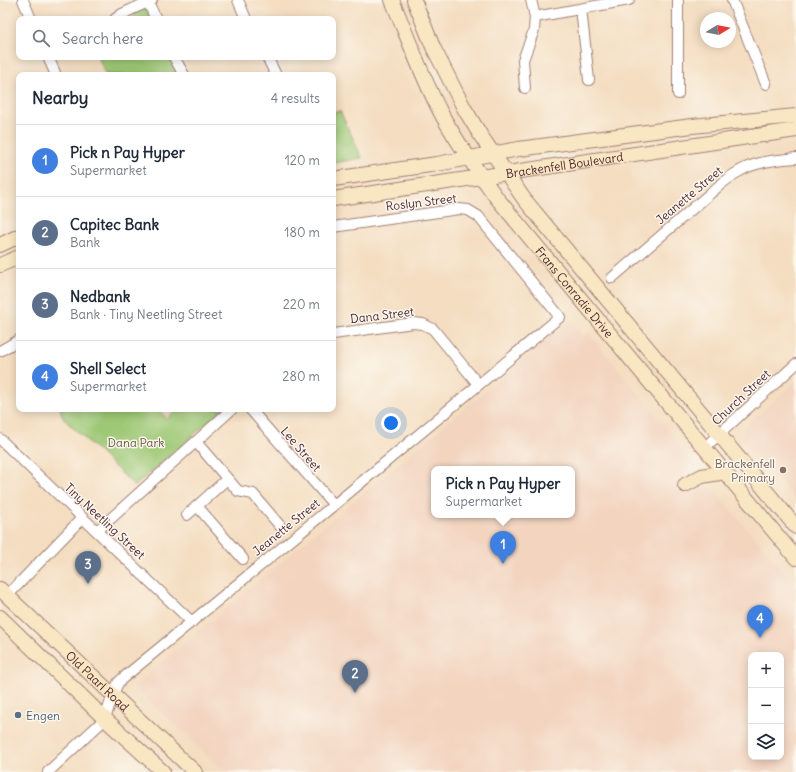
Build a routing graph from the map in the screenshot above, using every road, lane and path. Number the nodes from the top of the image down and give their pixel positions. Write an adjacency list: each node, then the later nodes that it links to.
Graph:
1 (23, 0): 11 (street)
2 (238, 0): 14 (street)
3 (392, 0): 29 (street, Frans Conradie Drive)
4 (414, 0): 28 (street, Frans Conradie Drive)
5 (531, 0): 15 (street)
6 (629, 0): 10 (street)
7 (678, 0): 25 (street)
8 (732, 0): 23 (street)
9 (150, 1): 12 (street); 13 (street)
10 (580, 9): 15 (street); 22 (street)
11 (30, 16)
12 (119, 16)
13 (155, 16)
14 (245, 16)
15 (535, 17): 24 (street)
16 (49, 60): 19 (street)
17 (176, 60): 20 (street)
18 (268, 60): 21 (street)
19 (55, 72)
20 (182, 72)
21 (274, 72)
22 (589, 80)
23 (766, 84)
24 (525, 88)
25 (678, 94)
26 (796, 116): 28 (street, Brackenfell Boulevard)
27 (796, 130): 31 (street, Brackenfell Boulevard)
28 (493, 154): 29 (street, Brackenfell Boulevard); 31 (street, Frans Conradie Drive)
29 (469, 158): 32 (street, Frans Conradie Drive); 33 (street, Brackenfell Boulevard)
30 (796, 158): 40 (street, Jeanette Street)
31 (506, 173): 32 (street, Brackenfell Boulevard); 49 (street, Frans Conradie Drive)
32 (482, 177): 34 (street, Brackenfell Boulevard); 52 (street, Frans Conradie Drive)
33 (336, 179)
34 (336, 199)
35 (336, 227): 41 (street, Roslyn Street)
36 (16, 237): 37 (street)
37 (0, 245)
38 (16, 258): 39 (street)
39 (0, 266)
40 (612, 278)
41 (560, 316): 46 (street, Jeanette Street)
42 (336, 334): 46 (street, Dana Street)
43 (16, 342): 44 (street)
44 (0, 351)
45 (796, 364): 49 (street, Church Street)
46 (478, 384): 57 (street, Jeanette Street)
47 (229, 412): 51 (street)
48 (253, 412): 57 (street, Lee Street)
49 (719, 435): 52 (street, Church Street); 61 (street, Frans Conradie Drive)
50 (0, 439): 59 (street, Tiny Neetling Street)
51 (196, 442): 54 (street); 62 (street)
52 (704, 448): 53 (street, Frans Conradie Drive)
53 (725, 472): 55 (street); 63 (street, Frans Conradie Drive)
54 (227, 480): 56 (street); 60 (street)
55 (685, 485)
56 (197, 506): 58 (street); 64 (street)
57 (334, 506): 67 (street, Jeanette Street)
58 (187, 515)
59 (82, 518): 62 (street, Tiny Neetling Street); 65 (street)
60 (281, 527)
61 (796, 527)
62 (97, 531): 67 (street, Tiny Neetling Street)
63 (796, 558)
64 (243, 559)
65 (4, 593): 68 (street, Old Paarl Road)
66 (0, 617): 69 (street, Old Paarl Road)
67 (192, 622): 68 (street, Jeanette Street)
68 (112, 694): 69 (street, Jeanette Street); 72 (street, Old Paarl Road)
69 (105, 719): 70 (street); 71 (street, Old Paarl Road)
70 (48, 772)
71 (163, 772)
72 (194, 772)

